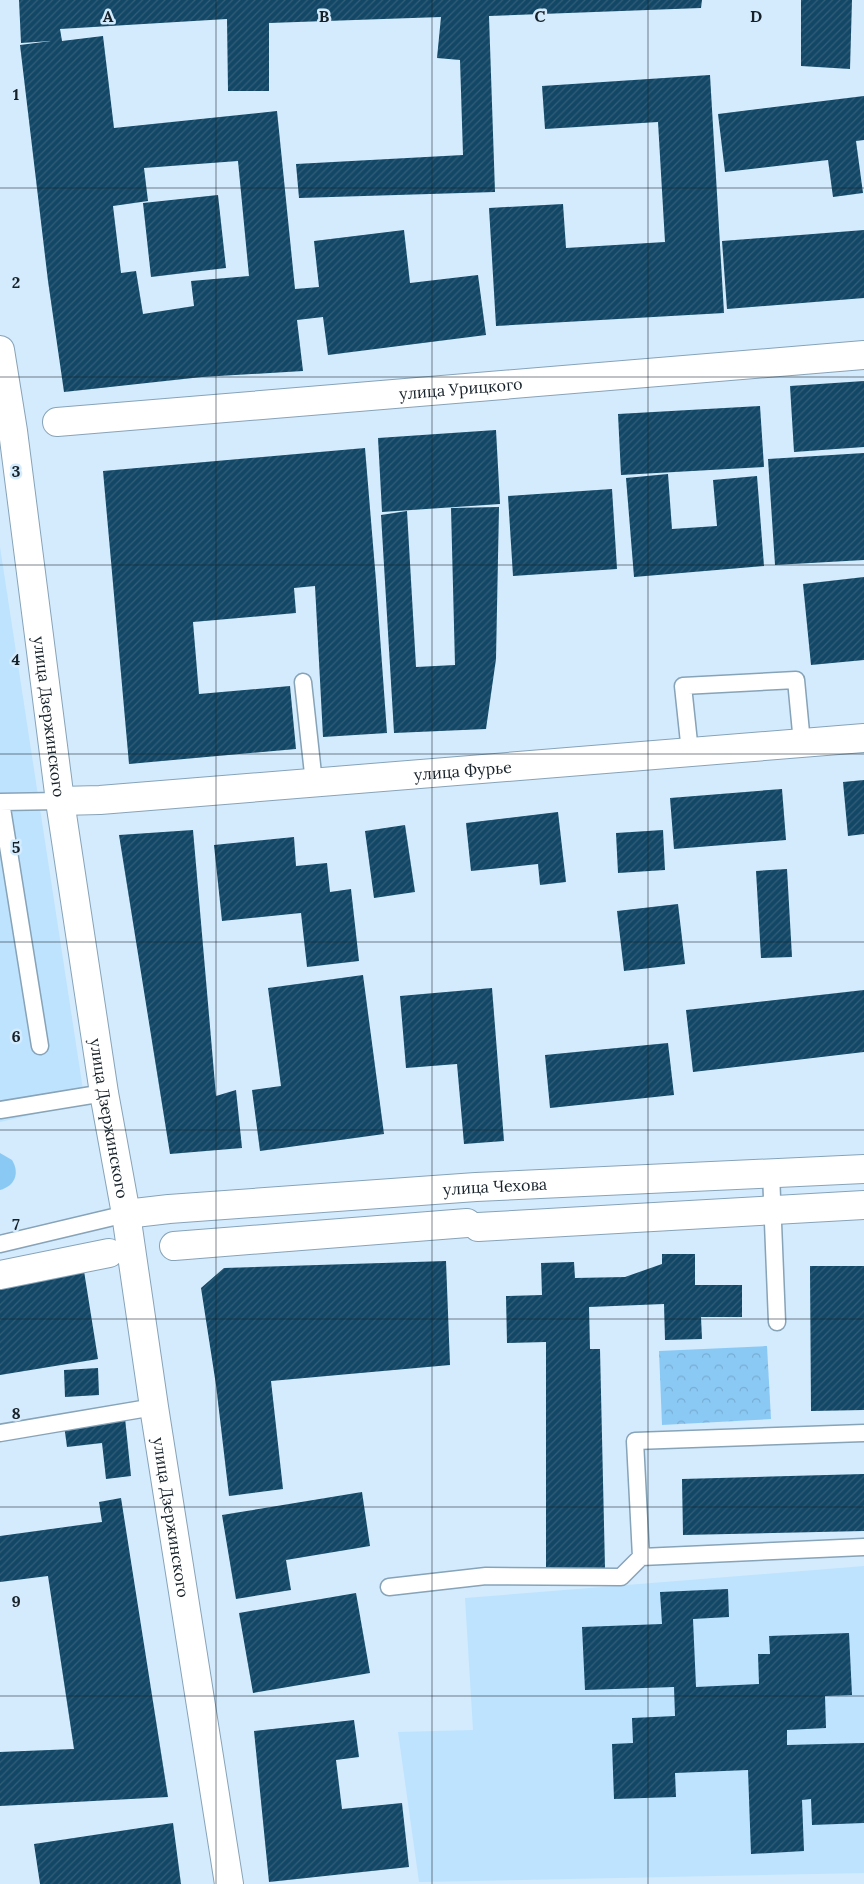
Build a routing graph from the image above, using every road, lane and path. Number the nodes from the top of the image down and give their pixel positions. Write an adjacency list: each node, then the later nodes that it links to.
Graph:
1 (0, 350): 9 (street, улица Дзержинского)
2 (864, 355): 3 (street, улица Урицкого)
3 (57, 422)
4 (304, 682): 8 (lane)
5 (864, 738): 6 (street, улица Фурье)
6 (802, 743): 7 (street, улица Фурье); 7 (lane)
7 (690, 752): 8 (street, улица Фурье)
8 (314, 783): 9 (street, улица Фурье)
9 (60, 801): 10 (lane); 12 (street, улица Дзержинского)
10 (0, 802): 11 (lane)
11 (40, 1046)
12 (104, 1093): 13 (lane); 18 (street, улица Дзержинского)
13 (0, 1110)
14 (864, 1168): 15 (street, улица Чехова)
15 (771, 1173): 17 (lane); 18 (street, улица Чехова)
16 (864, 1205): 17 (street)
17 (773, 1210): 20 (street); 23 (lane)
18 (126, 1214): 19 (lane); 24 (street, улица Дзержинского)
19 (0, 1244)
20 (174, 1246)
21 (109, 1253): 22 (street)
22 (0, 1275)
23 (777, 1322)
24 (154, 1407): 25 (lane); 30 (street, улица Дзержинского)
25 (0, 1432)
26 (864, 1433): 28 (lane)
27 (864, 1547): 28 (lane)
28 (641, 1557): 29 (lane)
29 (389, 1587)
30 (229, 1884)

